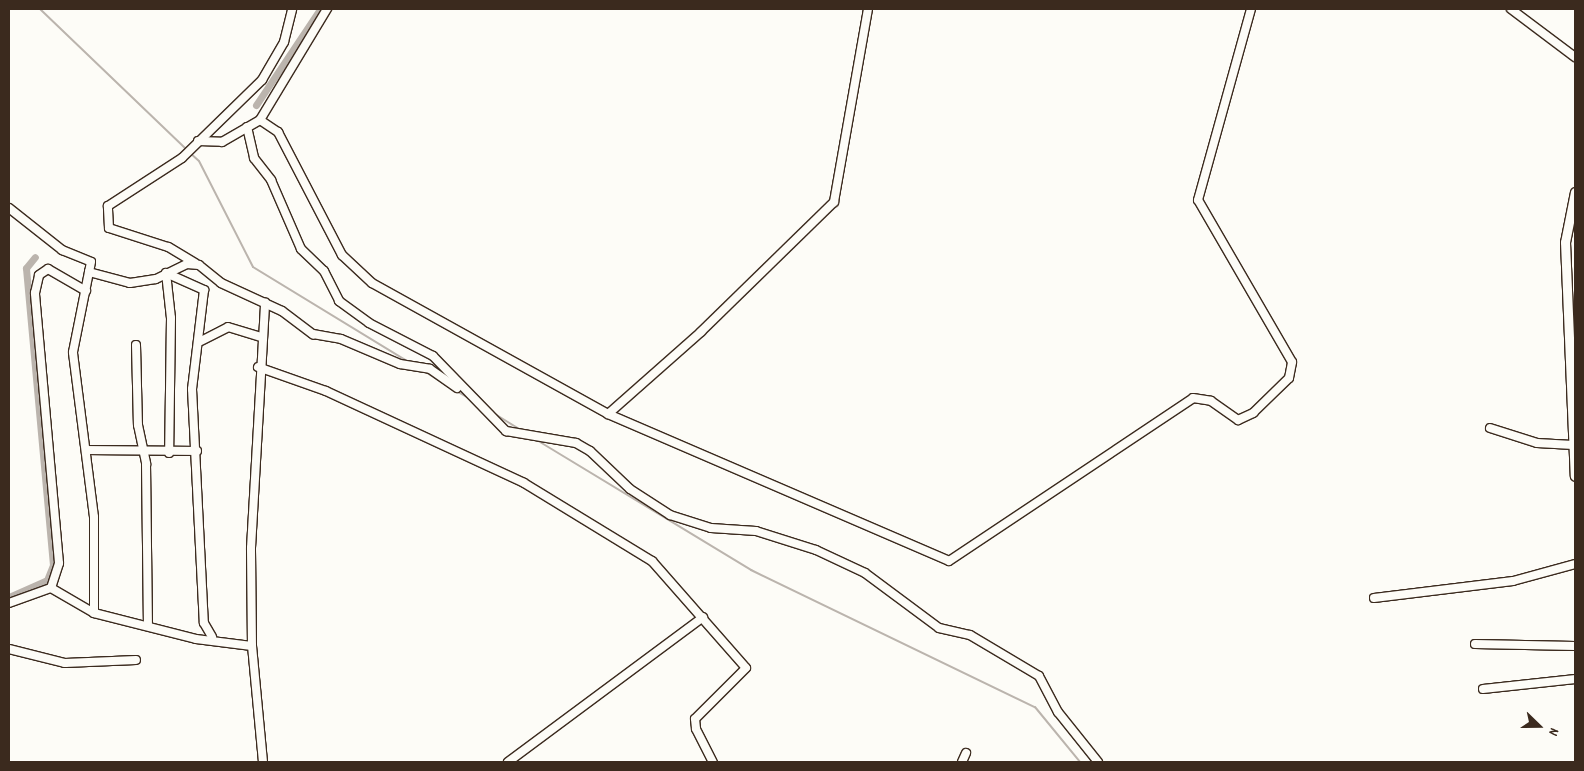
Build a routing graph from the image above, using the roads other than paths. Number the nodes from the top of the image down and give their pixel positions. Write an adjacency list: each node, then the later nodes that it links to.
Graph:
1 (286, 9): 6 (street)
2 (327, 9): 8 (street)
3 (868, 9): 23 (street)
4 (1251, 9): 23 (street)
5 (1511, 9): 7 (street)
6 (291, 13): 10 (street)
7 (1575, 57)
8 (260, 120): 9 (street); 23 (street)
9 (247, 128): 10 (street); 22 (street)
10 (198, 141): 13 (street)
11 (1575, 192): 25 (street)
12 (9, 208): 14 (street)
13 (199, 265): 15 (street); 17 (street)
14 (89, 272): 15 (street); 16 (street)
15 (166, 274): 19 (street); 29 (street)
16 (86, 291): 26 (street); 32 (street)
17 (265, 302): 18 (street); 22 (street)
18 (262, 337): 19 (street); 21 (street)
19 (201, 341): 27 (street)
20 (136, 345): 28 (street)
21 (258, 367): 36 (street); 40 (street)
22 (466, 393): 51 (street)
23 (608, 414)
24 (1490, 428): 25 (street)
25 (1574, 445): 30 (street)
26 (88, 450): 28 (street); 35 (street)
27 (197, 451): 29 (street); 38 (street)
28 (144, 453): 29 (street); 37 (street)
29 (169, 453)
30 (1575, 476)
31 (1575, 564): 33 (street)
32 (50, 588): 34 (street); 35 (street)
33 (1374, 598)
34 (9, 603)
35 (94, 613): 37 (street)
36 (703, 617): 48 (street); 49 (street)
37 (148, 626): 38 (street)
38 (212, 637): 40 (street)
39 (1475, 644): 41 (street)
40 (252, 646): 47 (street)
41 (1575, 646)
42 (9, 649): 43 (street)
43 (136, 660)
44 (1575, 679): 45 (street)
45 (1483, 689)
46 (966, 753): 50 (street)
47 (263, 762)
48 (508, 762)
49 (713, 762)
50 (962, 762)
51 (1098, 762)

